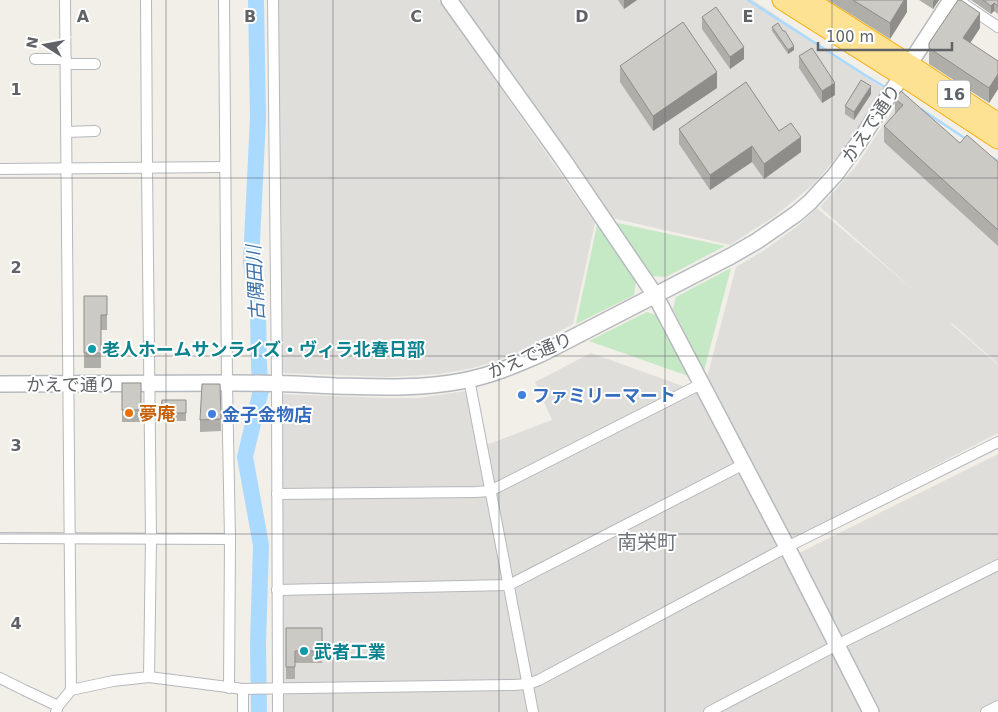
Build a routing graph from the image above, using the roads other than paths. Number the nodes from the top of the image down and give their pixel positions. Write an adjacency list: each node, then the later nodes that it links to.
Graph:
1 (65, 0): 12 (street)
2 (146, 0): 20 (street)
3 (224, 0): 19 (street)
4 (274, 0): 27 (street)
5 (449, 0): 23 (street)
6 (782, 0): 14 (highway, 16)
7 (808, 0): 14 (highway, 16)
8 (951, 0): 14 (street, かえで通り)
9 (958, 0): 10 (street)
10 (998, 27)
11 (35, 60): 12 (street)
12 (66, 62): 13 (street); 17 (street)
13 (95, 64)
14 (905, 70): 15 (highway, 16); 18 (highway, 16); 23 (street, かえで通り)
15 (998, 123)
16 (95, 131): 17 (street)
17 (66, 132): 22 (street)
18 (998, 139)
19 (225, 167): 20 (street); 26 (street)
20 (147, 168): 22 (street); 25 (street)
21 (0, 169): 22 (street)
22 (67, 169): 29 (street)
23 (655, 295): 24 (street, かえで通り); 30 (street)
24 (469, 380): 27 (street, かえで通り); 33 (street)
25 (149, 383): 26 (street, かえで通り); 29 (street, かえで通り); 37 (street)
26 (230, 383): 27 (street, かえで通り); 38 (street)
27 (273, 383): 34 (street)
28 (0, 384): 29 (street, かえで通り)
29 (68, 384): 36 (street)
30 (702, 384): 32 (street); 33 (street)
31 (998, 442): 39 (street)
32 (744, 464): 39 (street); 41 (street)
33 (490, 491): 34 (street); 41 (street)
34 (277, 494): 42 (street)
35 (0, 538): 36 (street)
36 (69, 538): 37 (street); 50 (street)
37 (151, 538): 38 (street); 44 (street)
38 (230, 538): 47 (street)
39 (787, 547): 43 (street); 46 (street)
40 (998, 565): 43 (street)
41 (509, 585): 42 (street); 46 (street)
42 (277, 590): 48 (street)
43 (837, 646): 56 (street); 57 (street)
44 (150, 677): 47 (street); 50 (street)
45 (0, 678): 52 (street)
46 (528, 684): 48 (street); 55 (street)
47 (230, 688): 49 (street)
48 (273, 688): 49 (street); 54 (street)
49 (243, 689): 53 (street)
50 (71, 690): 52 (street)
51 (998, 706): 58 (street)
52 (57, 709)
53 (243, 712)
54 (278, 712)
55 (533, 712)
56 (709, 712)
57 (871, 712)
58 (986, 712)

